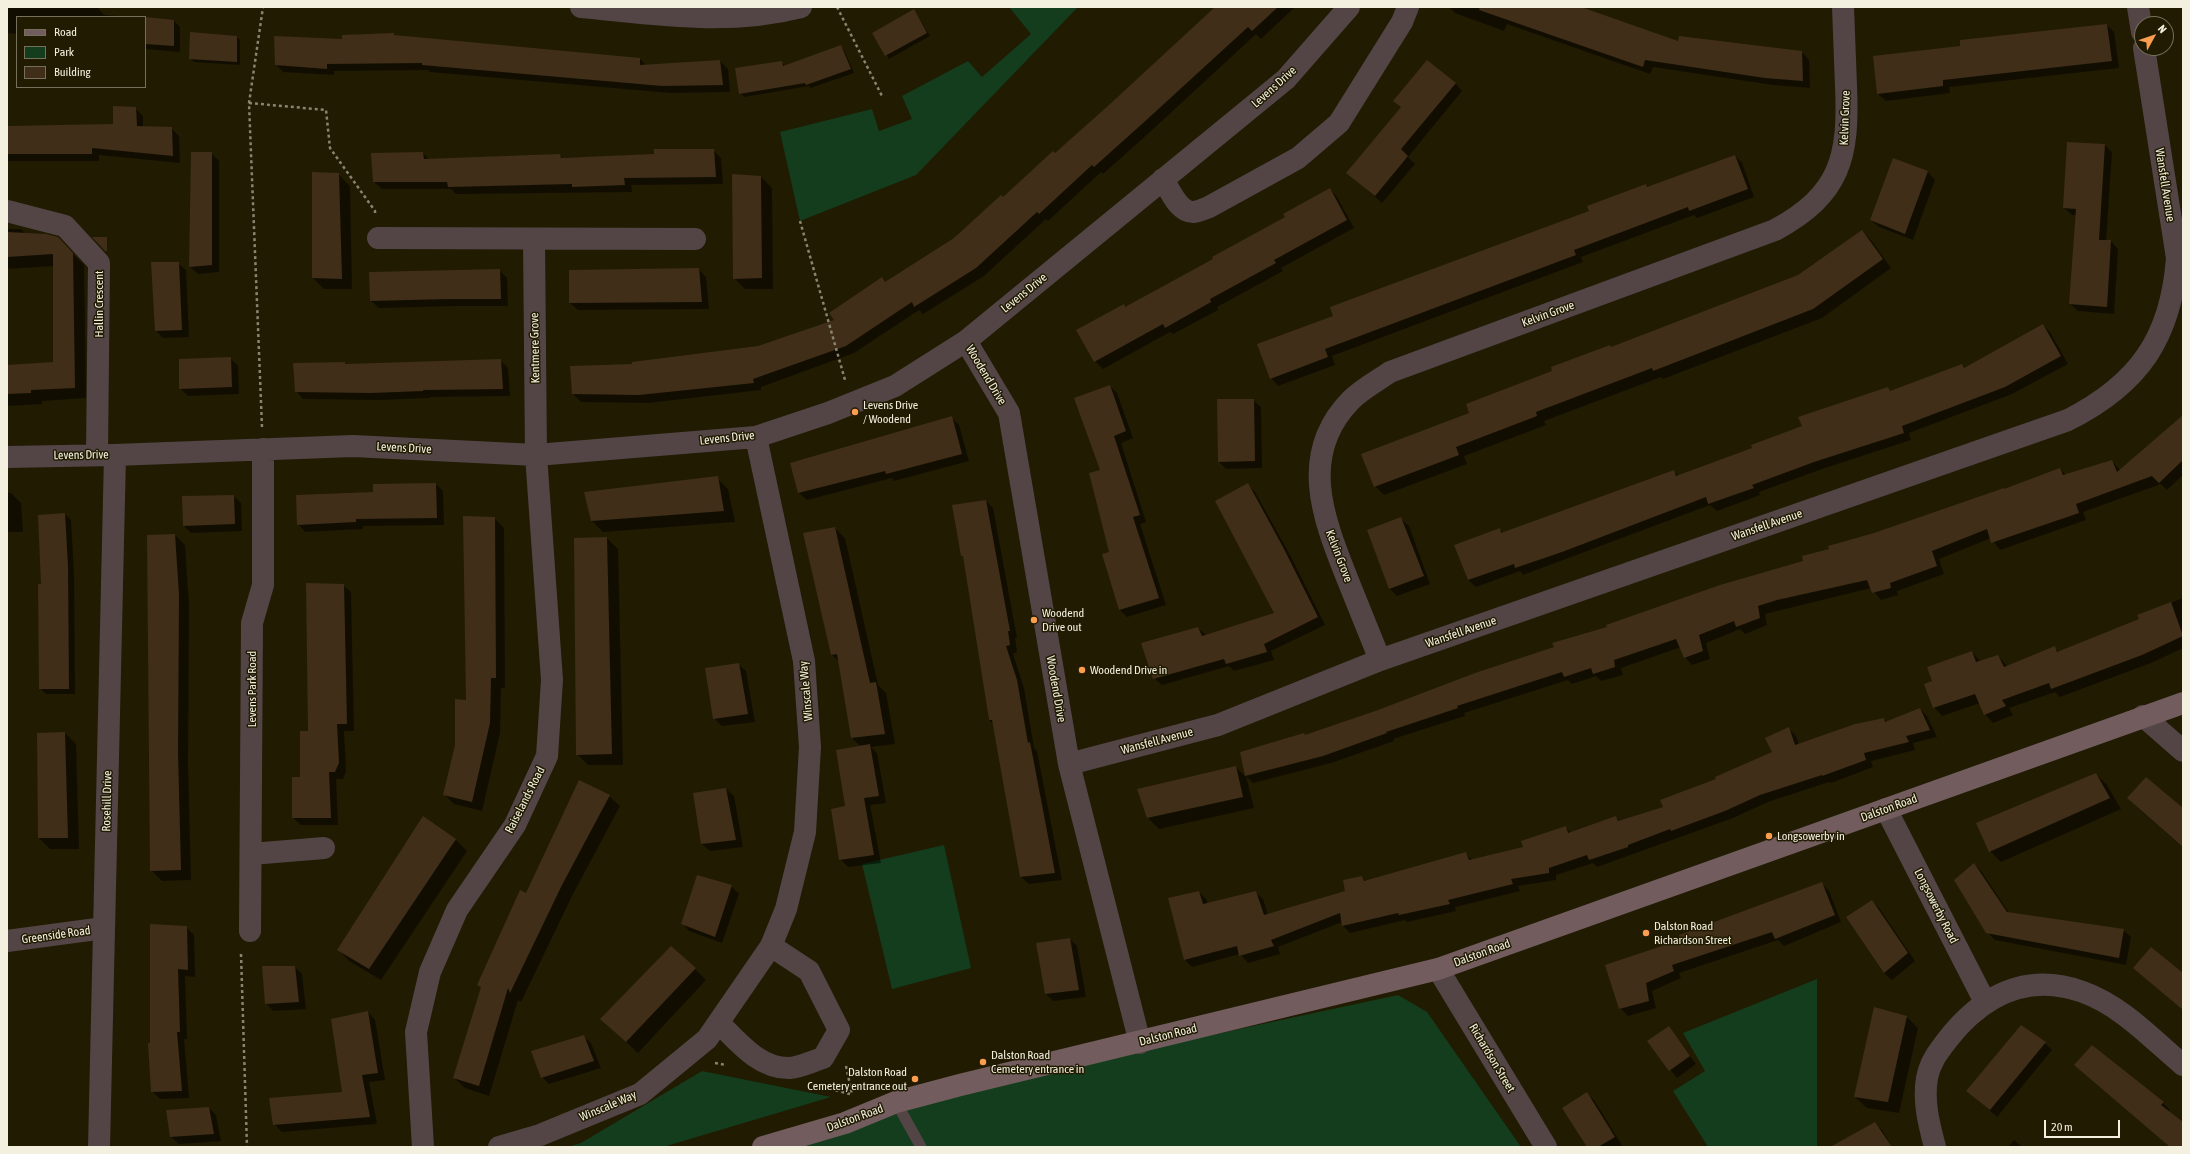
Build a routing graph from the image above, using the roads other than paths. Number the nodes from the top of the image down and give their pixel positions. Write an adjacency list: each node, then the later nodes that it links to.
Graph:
1 (582, 7): 2 (street)
2 (801, 7)
3 (1349, 7): 7 (street, Levens Drive)
4 (1408, 7): 7 (street)
5 (1843, 7): 18 (street, Kelvin Grove)
6 (2145, 56): 18 (street, Wansfell Avenue)
7 (1163, 180): 12 (street, Levens Drive)
8 (7, 211): 15 (street, Hallin Crescent)
9 (378, 238): 11 (street)
10 (695, 239): 11 (street)
11 (534, 240): 16 (street, Kentmere Grove)
12 (966, 341): 13 (street, Levens Drive); 22 (street, Woodend Drive)
13 (756, 436): 16 (street, Levens Drive); 29 (street, Winscale Way)
14 (263, 449): 15 (street, Levens Drive); 16 (street, Levens Drive); 25 (street, Levens Park Road)
15 (106, 455): 17 (street, Levens Drive); 26 (street, Rosehill Drive)
16 (536, 455): 37 (street, Raiselands Road)
17 (7, 457)
18 (1380, 660): 22 (street, Wansfell Avenue)
19 (2183, 703): 20 (main road, Dalston Road)
20 (2143, 716): 21 (street); 23 (main road, Dalston Road)
21 (2183, 751)
22 (1069, 764): 33 (street, Woodend Drive)
23 (1886, 809): 30 (main road, Dalston Road); 31 (street, Longsowerby Road)
24 (324, 848): 25 (street)
25 (251, 854): 27 (street, Levens Park Road)
26 (104, 928): 28 (street, Greenside Road); 36 (street, Rosehill Drive)
27 (250, 931)
28 (7, 941)
29 (772, 946): 32 (street, Winscale Way); 32 (street)
30 (1438, 969): 33 (main road, Dalston Road); 41 (street, Richardson Street)
31 (1985, 1002): 34 (street); 42 (street)
32 (719, 1023): 38 (street, Winscale Way)
33 (1140, 1043): 35 (main road, Dalston Road)
34 (2183, 1065)
35 (896, 1102): 39 (main road, Dalston Road); 40 (lane)
36 (99, 1147)
37 (423, 1147)
38 (499, 1147)
39 (763, 1147)
40 (920, 1147)
41 (1546, 1147)
42 (1935, 1147)

